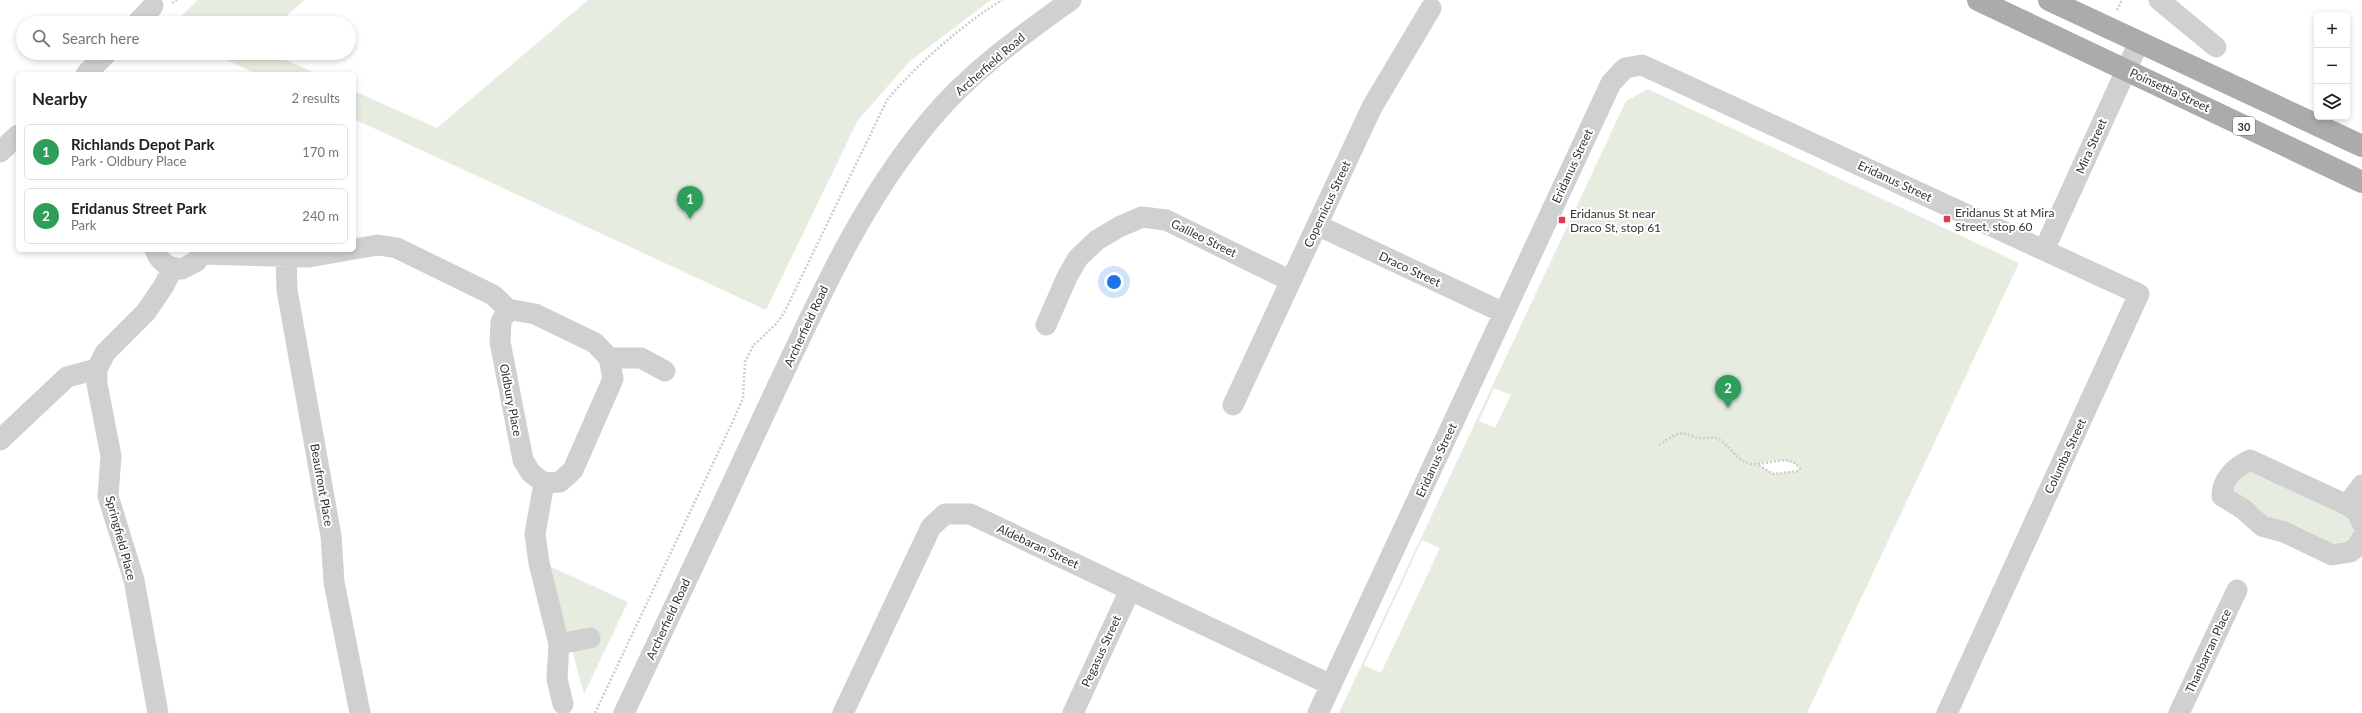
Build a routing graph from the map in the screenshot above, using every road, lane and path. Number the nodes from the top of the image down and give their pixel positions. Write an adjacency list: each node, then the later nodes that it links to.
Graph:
1 (1071, 0): 51 (street, Archerfield Road)
2 (1978, 0): 13 (main road, Poinsettia Street / 30)
3 (2049, 0): 10 (main road)
4 (2122, 0): 8 (path)
5 (2159, 0): 11 (street)
6 (153, 6): 9 (street)
7 (1431, 8): 19 (street, Copernicus Street)
8 (2115, 13)
9 (144, 16)
10 (2139, 42): 13 (street, Mira Street); 16 (main road)
11 (2216, 47)
12 (100, 60): 14 (street)
13 (2126, 70): 18 (main road, Poinsettia Street / 30); 21 (street, Mira Street)
14 (88, 72)
15 (16, 137): 17 (street)
16 (2362, 146)
17 (0, 152)
18 (2362, 182)
19 (1317, 225): 27 (street, Copernicus Street); 29 (street, Draco Street)
20 (356, 249): 28 (street)
21 (2044, 250): 29 (street, Eridanus Street); 55 (street, Columba Street)
22 (156, 252): 26 (street)
23 (201, 252): 25 (street); 26 (street)
24 (336, 252): 25 (street)
25 (286, 258): 50 (street, Beaufront Place)
26 (173, 268): 32 (street)
27 (1291, 281): 30 (street, Galileo Street); 34 (street, Copernicus Street)
28 (508, 310): 31 (street); 38 (street, Oldbury Place)
29 (1504, 313): 47 (street, Eridanus Street)
30 (1046, 325)
31 (609, 358): 33 (street); 38 (street)
32 (97, 369): 35 (street); 49 (street, Springfield Place)
33 (665, 371)
34 (1234, 405)
35 (0, 440)
36 (1659, 446): 37 (path)
37 (1757, 464): 37 (path)
38 (544, 483): 46 (street)
39 (2362, 485): 40 (street)
40 (2346, 505): 41 (street); 42 (street)
41 (2362, 523)
42 (2362, 538)
43 (1130, 590): 47 (street, Aldebaran Street); 52 (street, Aldebaran Street); 53 (street, Pegasus Street)
44 (2237, 590): 56 (street, Thanbarran Place)
45 (590, 638): 46 (street)
46 (559, 644): 48 (street)
47 (1331, 685): 54 (street, Eridanus Street)
48 (563, 704)
49 (158, 713)
50 (360, 713)
51 (624, 713)
52 (843, 713)
53 (1073, 713)
54 (1318, 713)
55 (1947, 713)
56 (2179, 713)

